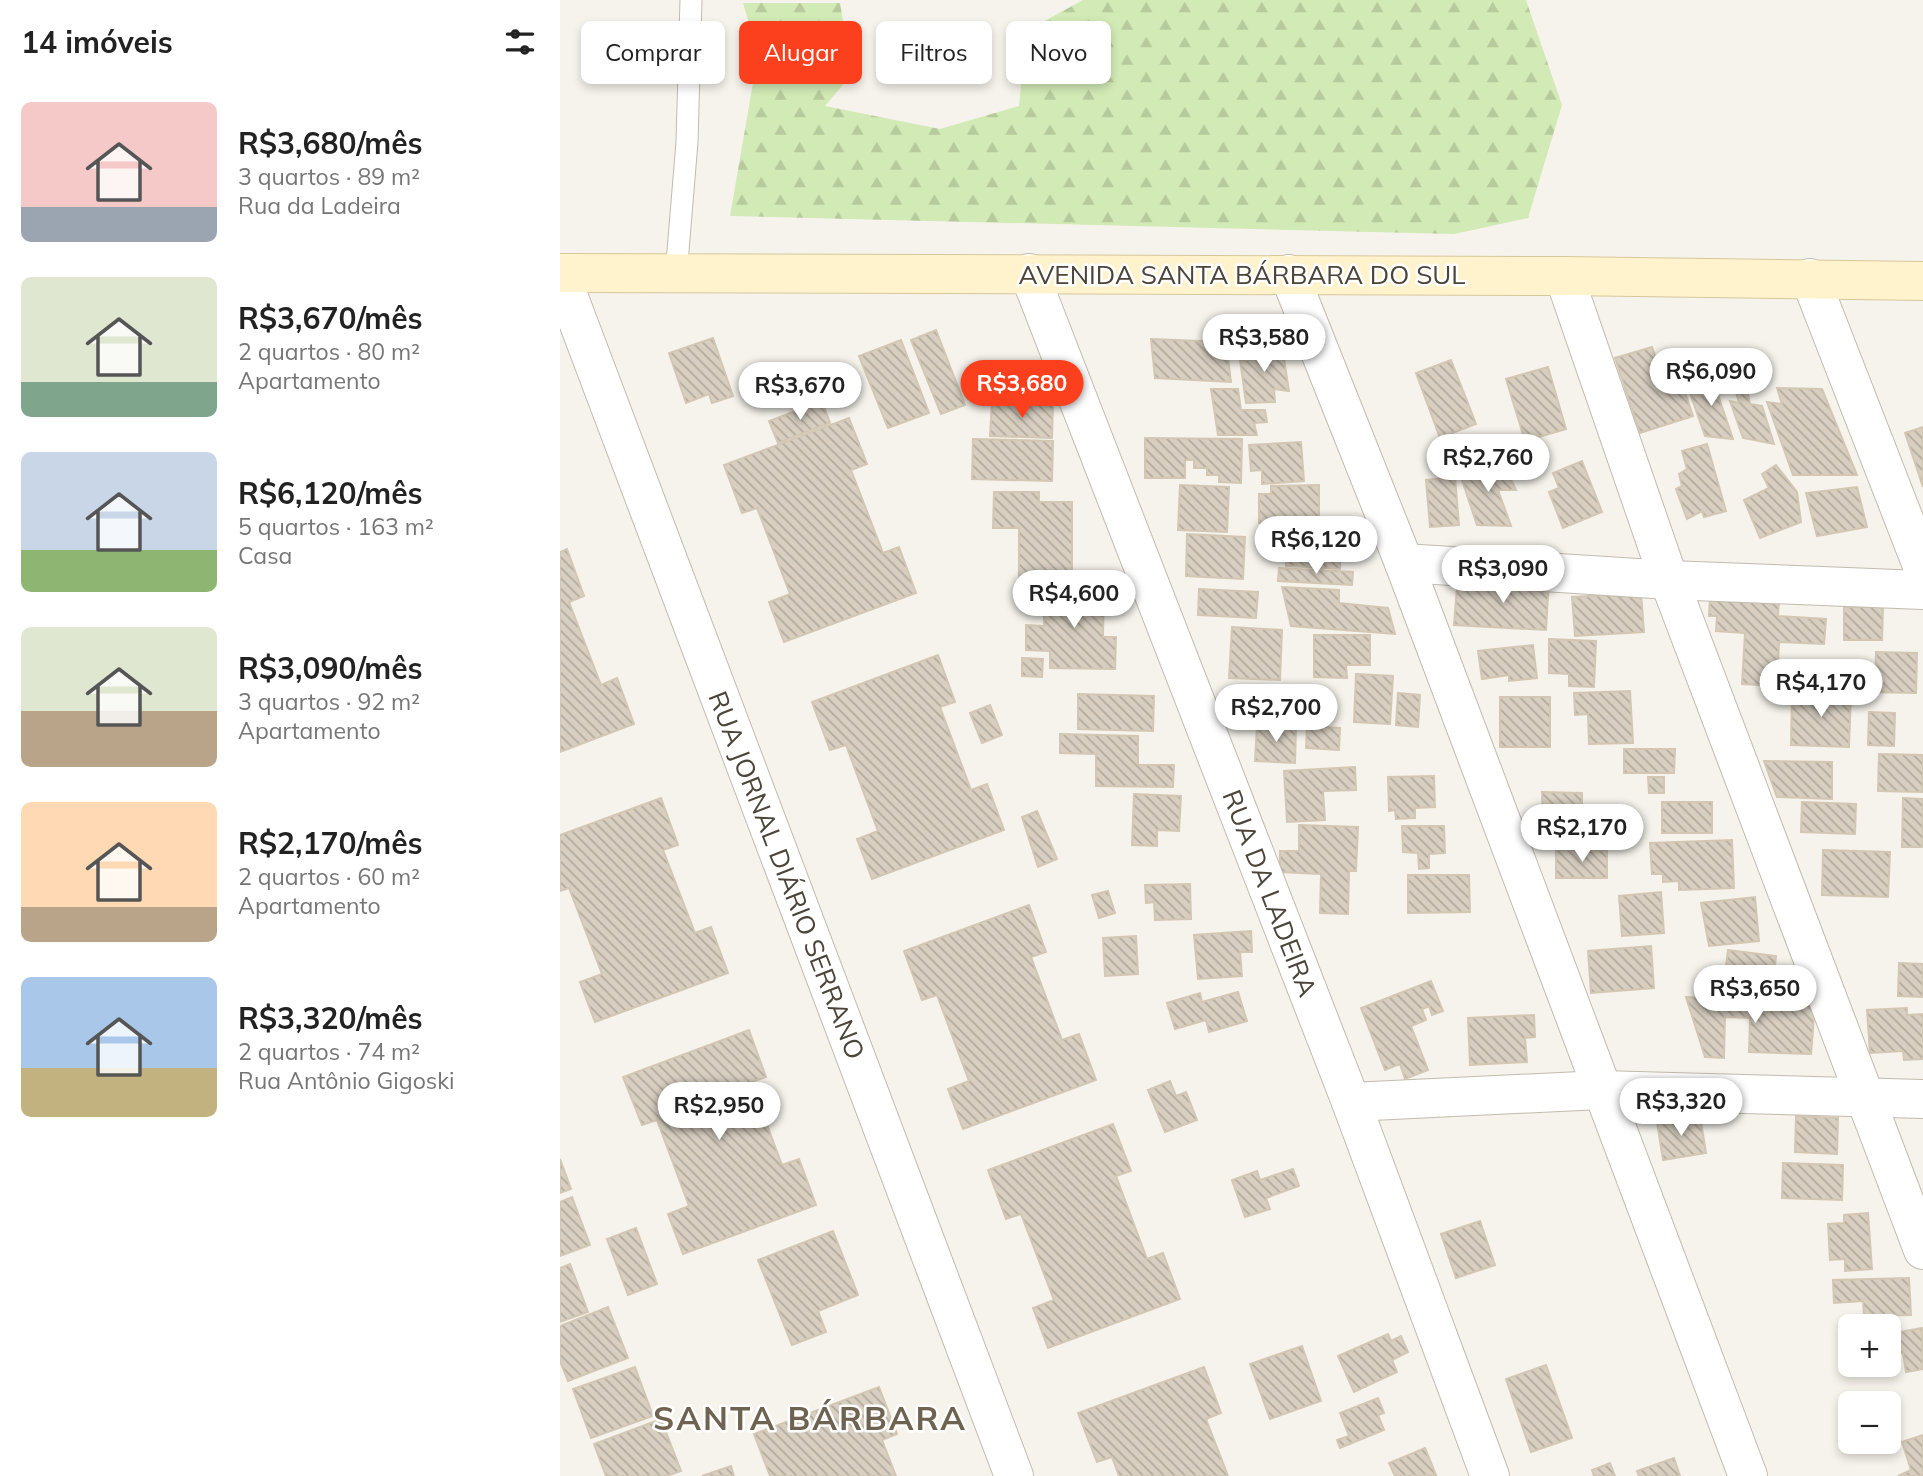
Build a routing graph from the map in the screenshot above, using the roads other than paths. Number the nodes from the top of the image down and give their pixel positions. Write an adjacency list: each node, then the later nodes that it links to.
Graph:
1 (691, 0): 5 (lane)
2 (560, 273): 5 (main road, AVENIDA SANTA BÁRBARA DO SUL); 18 (street, RUA JORNAL DIÁRIO SERRANO)
3 (1029, 273): 4 (main road, AVENIDA SANTA BÁRBARA DO SUL); 5 (main road, AVENIDA SANTA BÁRBARA DO SUL); 16 (street, RUA DA LADEIRA)
4 (1289, 274): 6 (main road, AVENIDA SANTA BÁRBARA DO SUL); 9 (street)
5 (676, 275)
6 (1563, 276): 7 (main road, AVENIDA SANTA BÁRBARA DO SUL); 11 (street)
7 (1810, 278): 8 (main road, AVENIDA SANTA BÁRBARA DO SUL); 10 (street)
8 (1923, 281)
9 (1404, 563): 11 (street); 13 (street)
10 (1923, 568)
11 (1669, 580): 12 (street); 14 (street)
12 (1923, 590)
13 (1601, 1090): 14 (street); 16 (street); 20 (street)
14 (1863, 1097): 15 (street); 17 (street)
15 (1923, 1099)
16 (1351, 1102): 19 (street, RUA DA LADEIRA)
17 (1923, 1250)
18 (1014, 1476)
19 (1490, 1476)
20 (1748, 1476)

